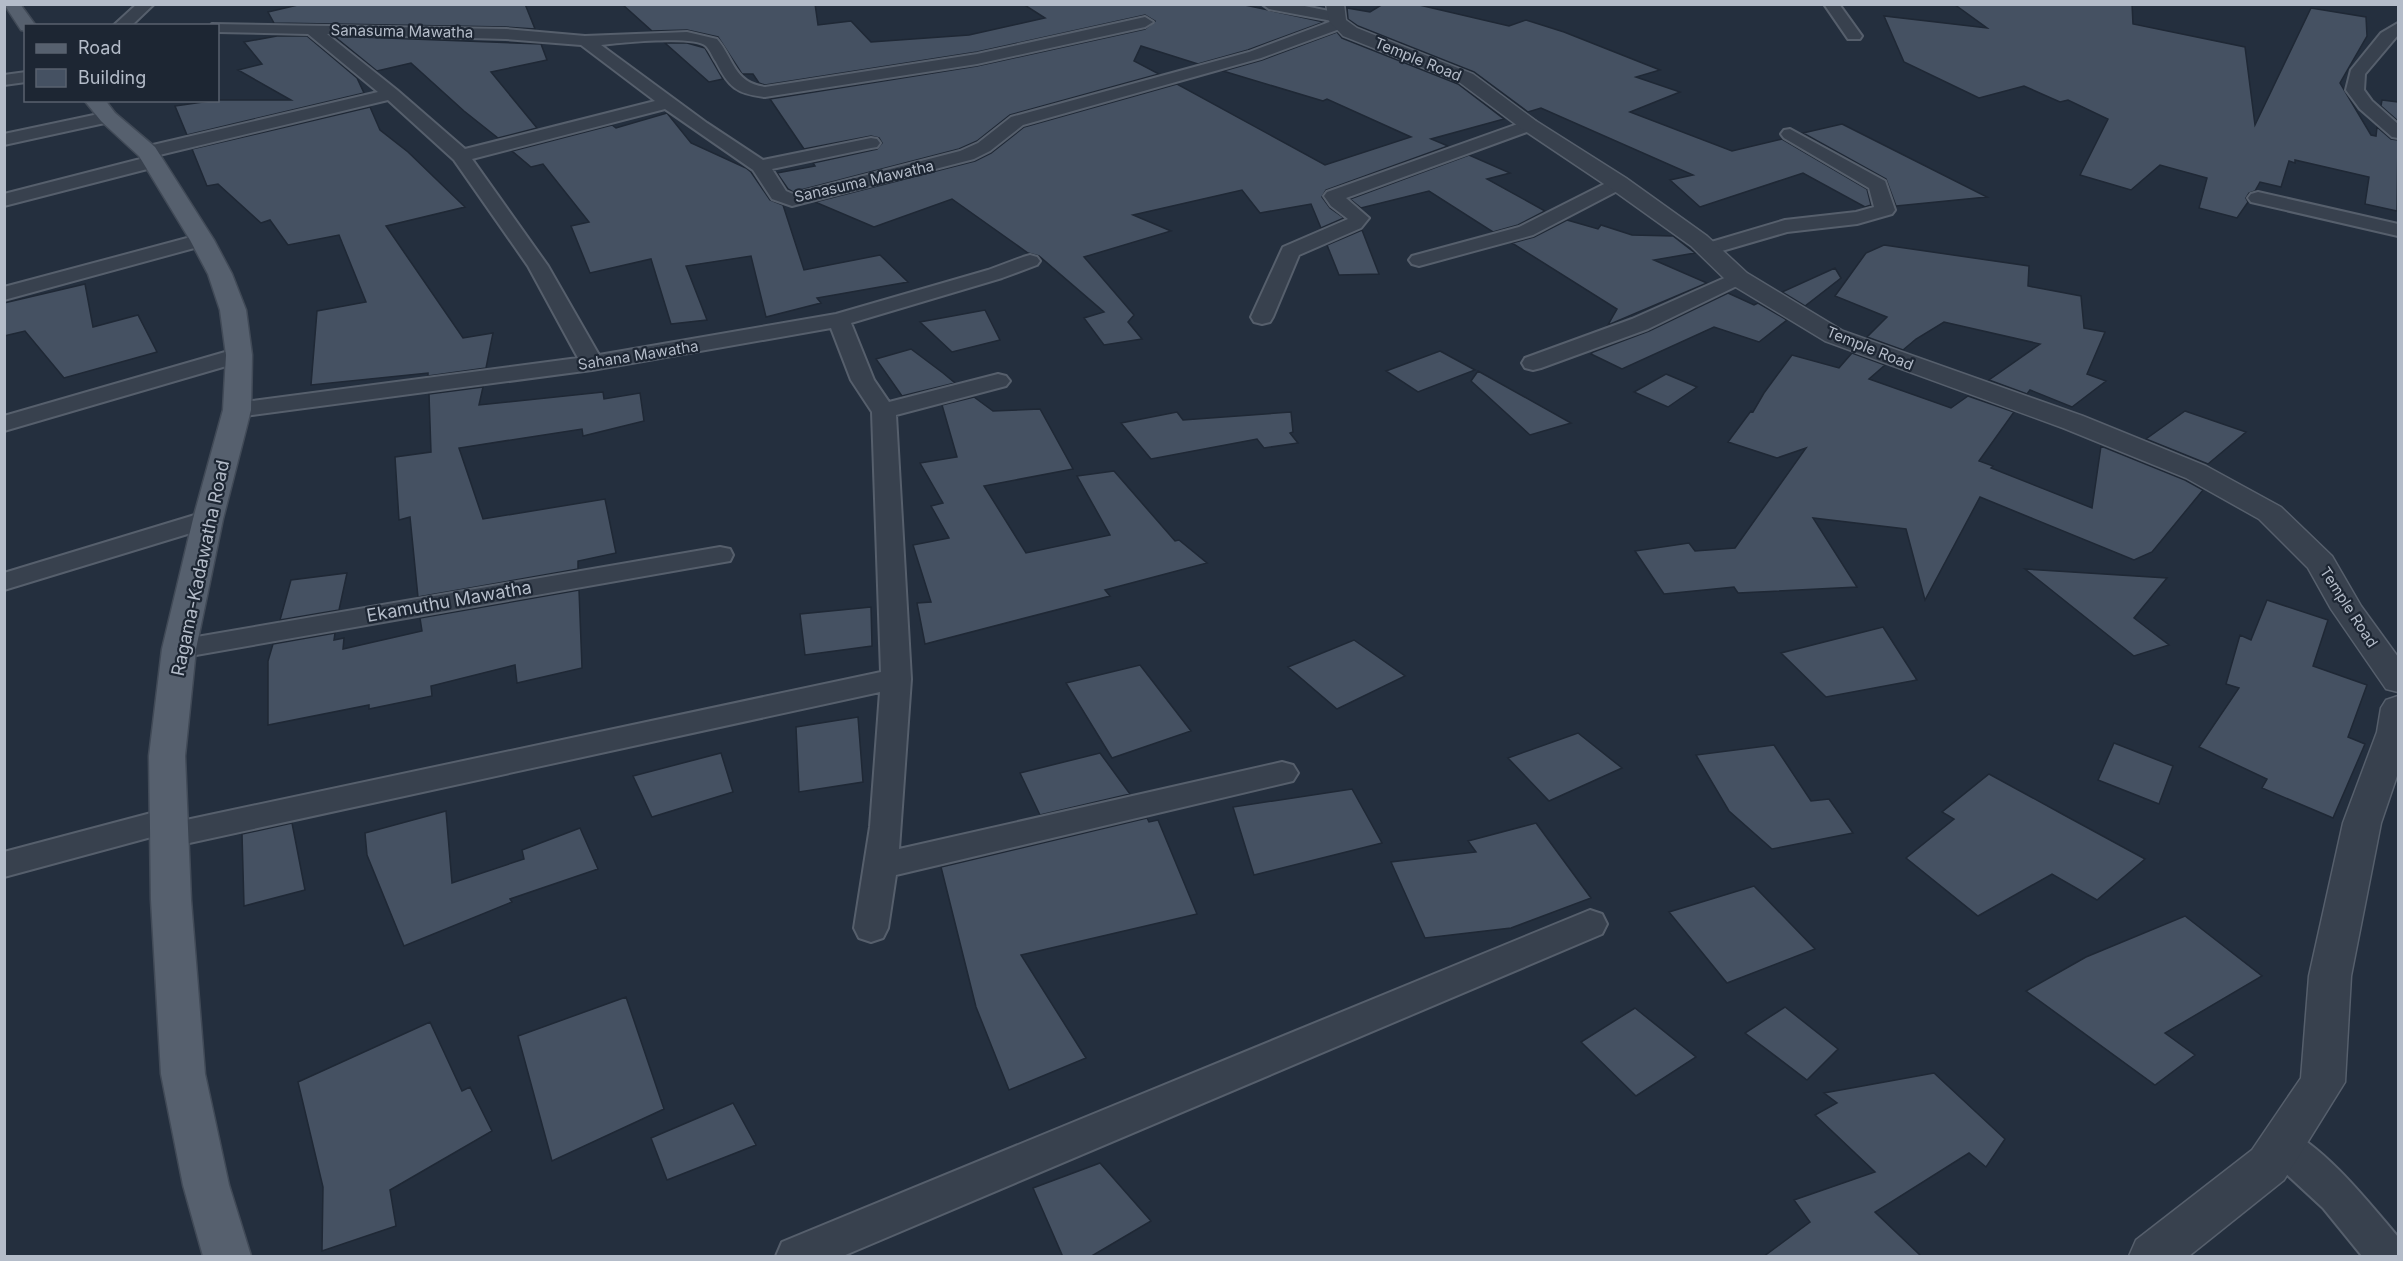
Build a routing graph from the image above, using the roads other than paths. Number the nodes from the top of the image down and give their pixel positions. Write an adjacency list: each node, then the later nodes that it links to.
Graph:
1 (11, 4): 7 (main road)
2 (147, 4): 8 (street)
3 (1269, 4): 5 (street)
4 (1831, 4): 12 (street)
5 (1336, 15): 19 (street, Temple Road); 26 (street, Sanasuma Mawatha)
6 (1145, 22): 13 (street)
7 (26, 24)
8 (123, 24)
9 (219, 27): 11 (street, Sanasuma Mawatha)
10 (2398, 28): 20 (street)
11 (312, 29): 13 (street, Sanasuma Mawatha); 16 (street, Sanasuma Mawatha)
12 (1854, 36)
13 (585, 41): 17 (street, Sanasuma Mawatha)
14 (24, 77): 15 (street)
15 (4, 80)
16 (391, 94): 24 (street, Sanasuma Mawatha); 25 (street)
17 (668, 102): 24 (street); 26 (street, Sanasuma Mawatha)
18 (101, 109): 22 (street); 25 (main road, Ragama-Kadawatha Road)
19 (1529, 125): 27 (street, Temple Road); 37 (street)
20 (2398, 133)
21 (1790, 134): 32 (street)
22 (4, 140)
23 (871, 143): 26 (street)
24 (461, 156): 40 (street, Sanasuma Mawatha)
25 (150, 157): 29 (street); 31 (main road, Ragama-Kadawatha Road)
26 (760, 166)
27 (1618, 183): 32 (street, Temple Road); 33 (street)
28 (2258, 198): 30 (street)
29 (4, 200)
30 (2398, 230)
31 (202, 240): 36 (street); 39 (main road, Ragama-Kadawatha Road)
32 (1708, 249): 35 (street, Temple Road)
33 (1419, 260)
34 (1030, 261): 38 (street, Sahana Mawatha)
35 (1738, 278): 41 (street); 51 (street, Temple Road)
36 (4, 294)
37 (1262, 317)
38 (839, 320): 40 (street, Sahana Mawatha); 44 (street)
39 (239, 355): 43 (main road, Ragama-Kadawatha Road); 45 (street)
40 (592, 363): 43 (street, Sahana Mawatha)
41 (1533, 363)
42 (999, 381): 44 (street)
43 (237, 410): 46 (main road, Ragama-Kadawatha Road)
44 (884, 411): 50 (street)
45 (4, 424)
46 (208, 519): 48 (street); 49 (main road, Ragama-Kadawatha Road)
47 (720, 555): 49 (street, Ekamuthu Mawatha)
48 (4, 582)
49 (179, 649): 54 (main road, Ragama-Kadawatha Road)
50 (896, 679): 54 (street); 56 (street)
51 (2398, 681)
52 (2398, 708): 59 (street)
53 (1282, 773): 56 (street)
54 (170, 828): 55 (street); 60 (main road, Ragama-Kadawatha Road)
55 (4, 865)
56 (880, 866): 58 (street)
57 (1590, 924): 61 (street)
58 (872, 928)
59 (2282, 1145): 62 (street); 63 (street)
60 (227, 1257)
61 (797, 1257)
62 (2153, 1257)
63 (2388, 1257)

